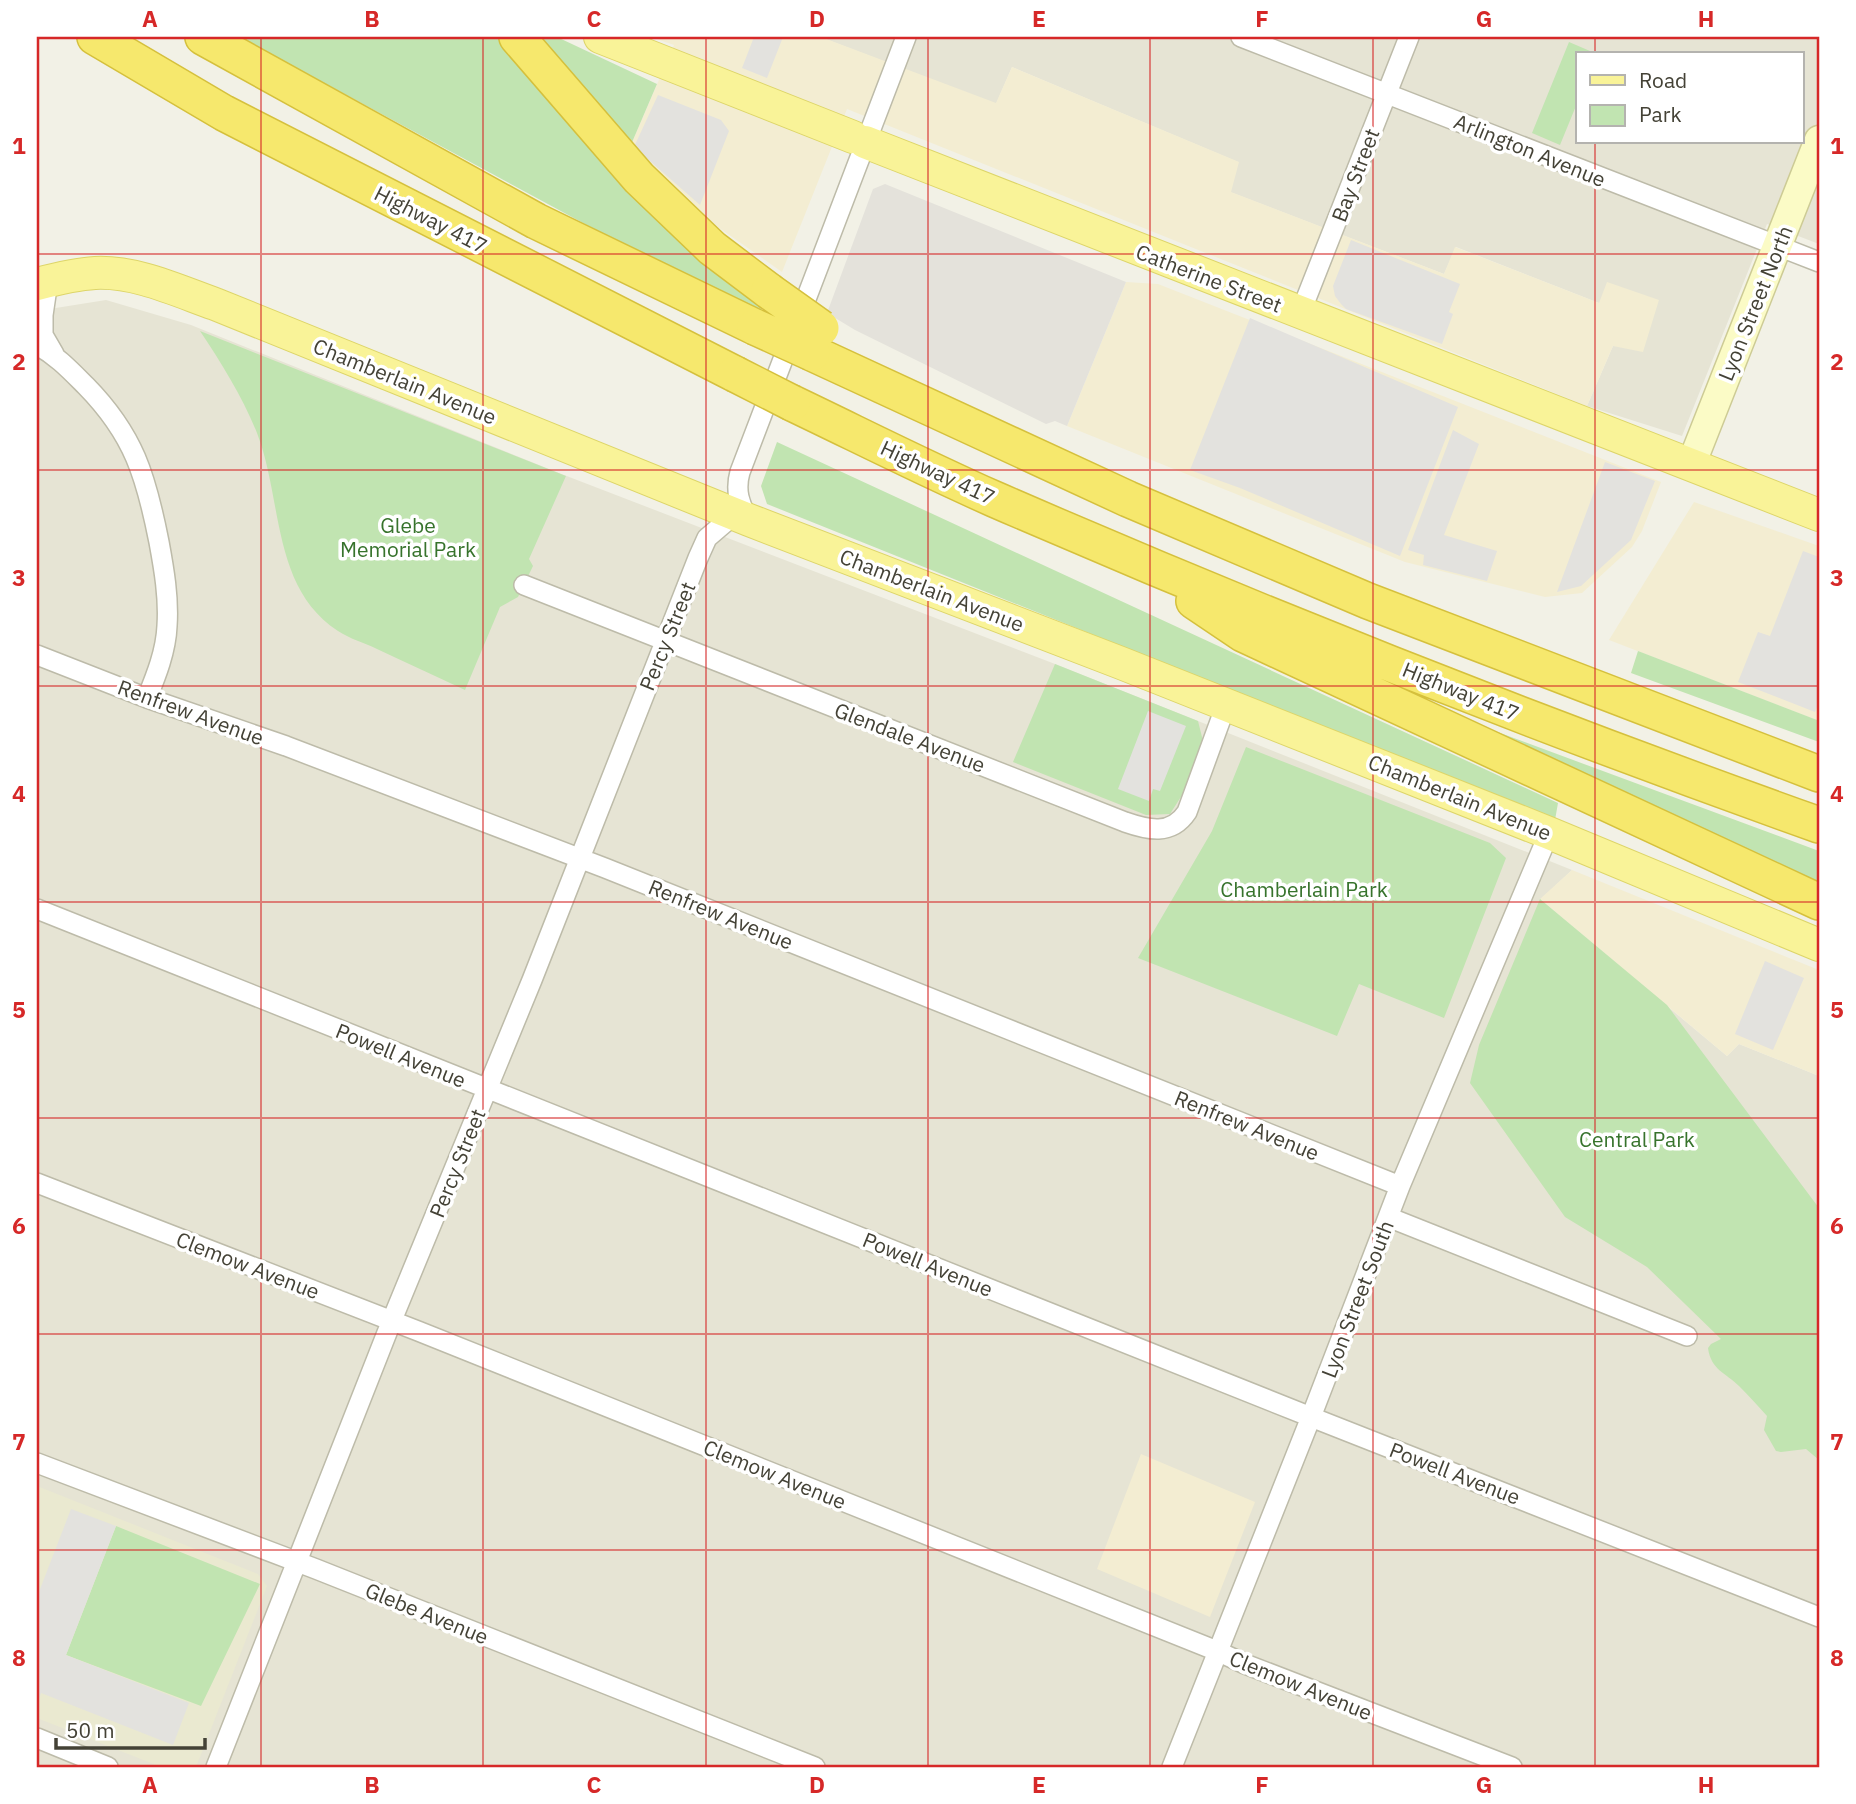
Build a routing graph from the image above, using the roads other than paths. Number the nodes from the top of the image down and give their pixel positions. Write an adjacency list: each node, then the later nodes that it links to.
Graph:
1 (95, 37): 20 (highway, Highway 417, bridge)
2 (203, 37): 15 (highway, bridge)
3 (517, 37): 15 (highway, bridge)
4 (600, 37): 9 (main road, Catherine Street)
5 (906, 37): 9 (street)
6 (1241, 37): 8 (street, Arlington Avenue)
7 (1409, 37): 8 (street, Bay Street)
8 (1387, 94): 11 (street, Arlington Avenue); 14 (street, Bay Street)
9 (859, 140): 14 (main road, Catherine Street); 18 (street)
10 (1819, 141): 11 (main road, Lyon Street North)
11 (1778, 246): 12 (street, Arlington Avenue); 17 (main road, Lyon Street North)
12 (1819, 262)
13 (42, 282): 16 (street); 18 (main road, Chamberlain Avenue)
14 (1300, 314): 17 (main road, Catherine Street)
15 (816, 341): 27 (highway)
16 (45, 350): 25 (street)
17 (1691, 465): 19 (main road, Catherine Street)
18 (731, 512): 21 (street, Percy Street); 21 (street, Percy Street); 26 (main road, Chamberlain Avenue)
19 (1819, 515)
20 (1108, 547): 28 (highway, Highway 417); 31 (highway)
21 (698, 558): 23 (street, Percy Street)
22 (524, 585): 23 (street, Glendale Avenue)
23 (666, 640): 26 (street, Glendale Avenue); 30 (street, Percy Street)
24 (37, 654): 25 (street, Renfrew Avenue)
25 (147, 698): 30 (street, Renfrew Avenue)
26 (1226, 705): 29 (main road, Chamberlain Avenue)
27 (1819, 774)
28 (1819, 825)
29 (1549, 832): 33 (main road, Chamberlain Avenue); 36 (street, Lyon Street South)
30 (578, 858): 34 (street, Percy Street); 36 (street, Renfrew Avenue)
31 (1819, 902)
32 (37, 909): 34 (street, Powell Avenue)
33 (1814, 942)
34 (487, 1090): 38 (street, Percy Street); 40 (street, Powell Avenue)
35 (37, 1183): 38 (street, Clemow Avenue)
36 (1400, 1186): 37 (street, Lyon Street South)
37 (1388, 1217): 39 (street); 40 (street, Lyon Street South)
38 (392, 1320): 42 (street, Percy Street); 44 (street, Clemow Avenue)
39 (1687, 1336)
40 (1311, 1417): 43 (street, Powell Avenue); 44 (street, Lyon Street South)
41 (37, 1463): 42 (street, Glebe Avenue)
42 (297, 1562): 47 (street, Percy Street); 48 (street, Glebe Avenue)
43 (1819, 1616)
44 (1217, 1651): 49 (street, Lyon Street South); 50 (street, Clemow Avenue)
45 (37, 1738): 46 (street)
46 (108, 1767)
47 (216, 1767)
48 (815, 1767)
49 (1172, 1767)
50 (1512, 1767)

